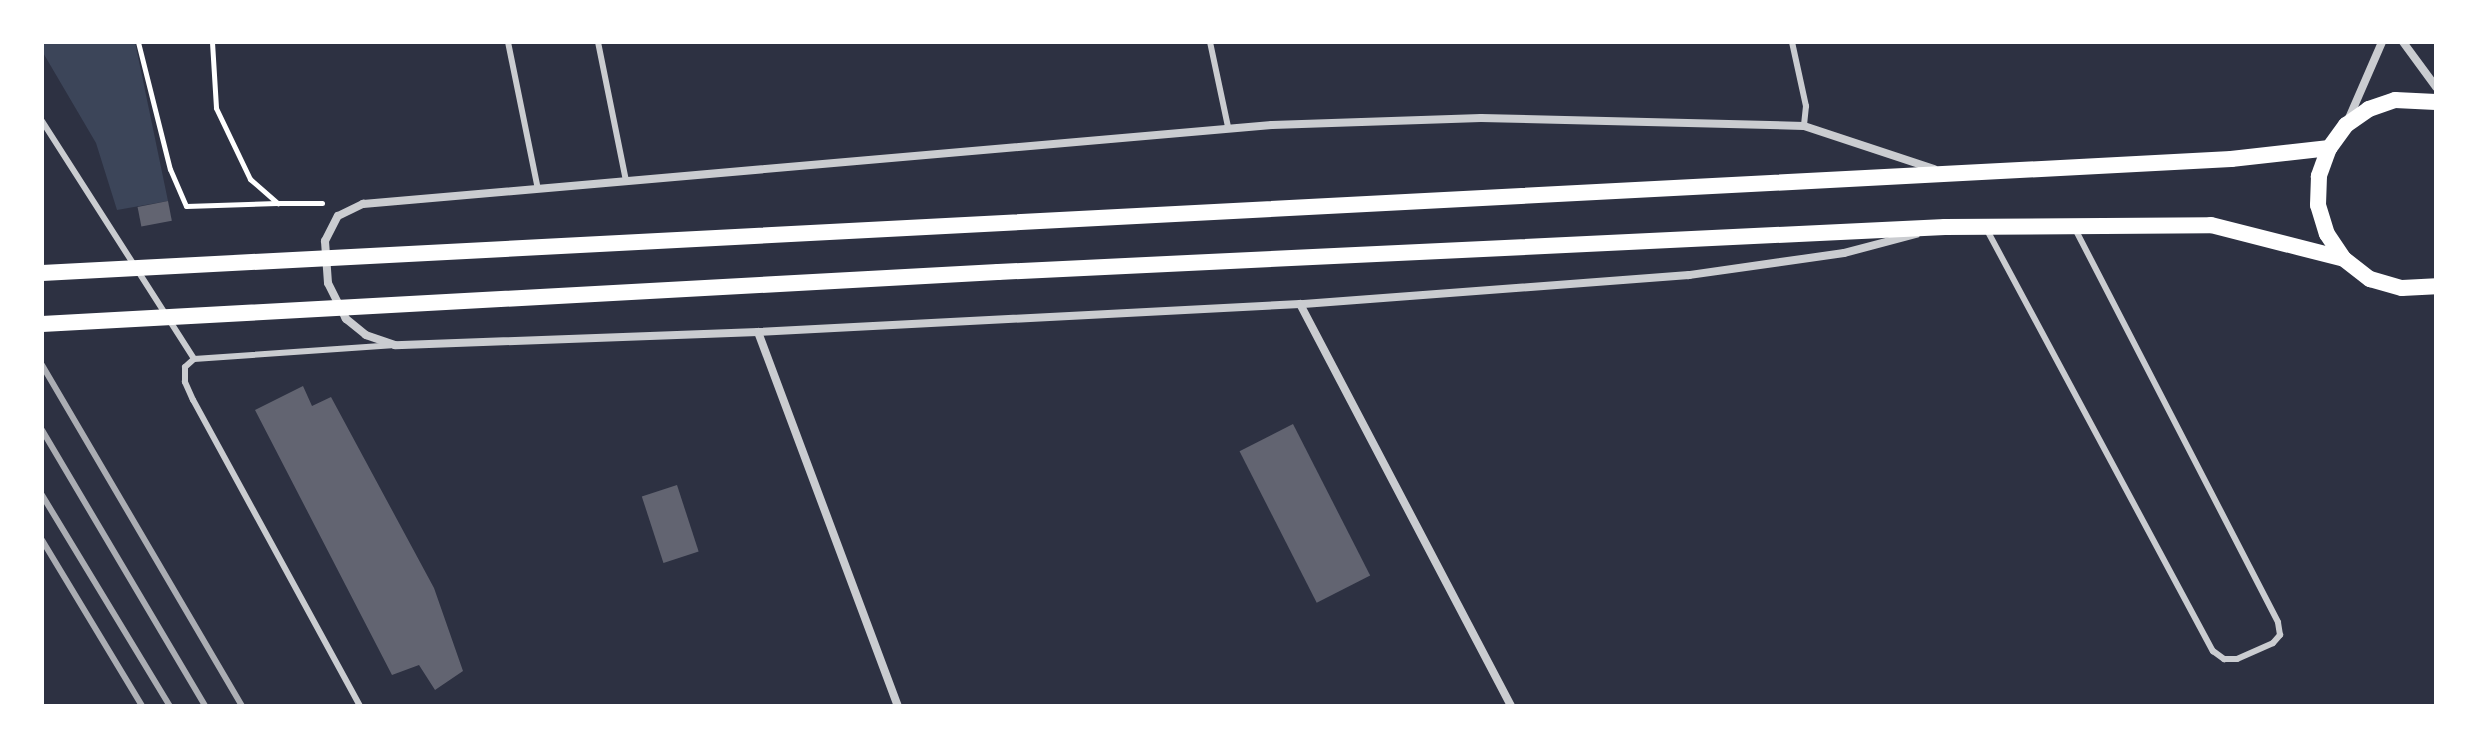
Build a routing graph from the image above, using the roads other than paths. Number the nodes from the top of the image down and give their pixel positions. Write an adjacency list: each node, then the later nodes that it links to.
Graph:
1 (508, 42): 16 (lane)
2 (598, 42): 15 (lane)
3 (1210, 42): 12 (lane)
4 (1792, 42): 11 (lane)
5 (2382, 42): 10 (street)
6 (2403, 42): 7 (street)
7 (2436, 87)
8 (2436, 102): 10 (main road)
9 (42, 121): 27 (lane)
10 (2346, 125): 13 (main road)
11 (1804, 126): 12 (street); 14 (street)
12 (1228, 127): 15 (street)
13 (2329, 148): 14 (main road); 20 (main road)
14 (1942, 172): 21 (main road)
15 (626, 181): 16 (street)
16 (538, 189): 26 (street)
17 (2074, 226): 19 (main road); 19 (lane); 20 (main road)
18 (1945, 227): 19 (main road); 23 (street); 24 (main road)
19 (1985, 227)
20 (2344, 259): 22 (main road)
21 (42, 273)
22 (2436, 286)
23 (1300, 304): 25 (street); 30 (street)
24 (42, 324)
25 (758, 332): 26 (street); 29 (street)
26 (395, 345): 27 (lane)
27 (194, 359): 28 (lane)
28 (360, 706)
29 (898, 706)
30 (1511, 706)

